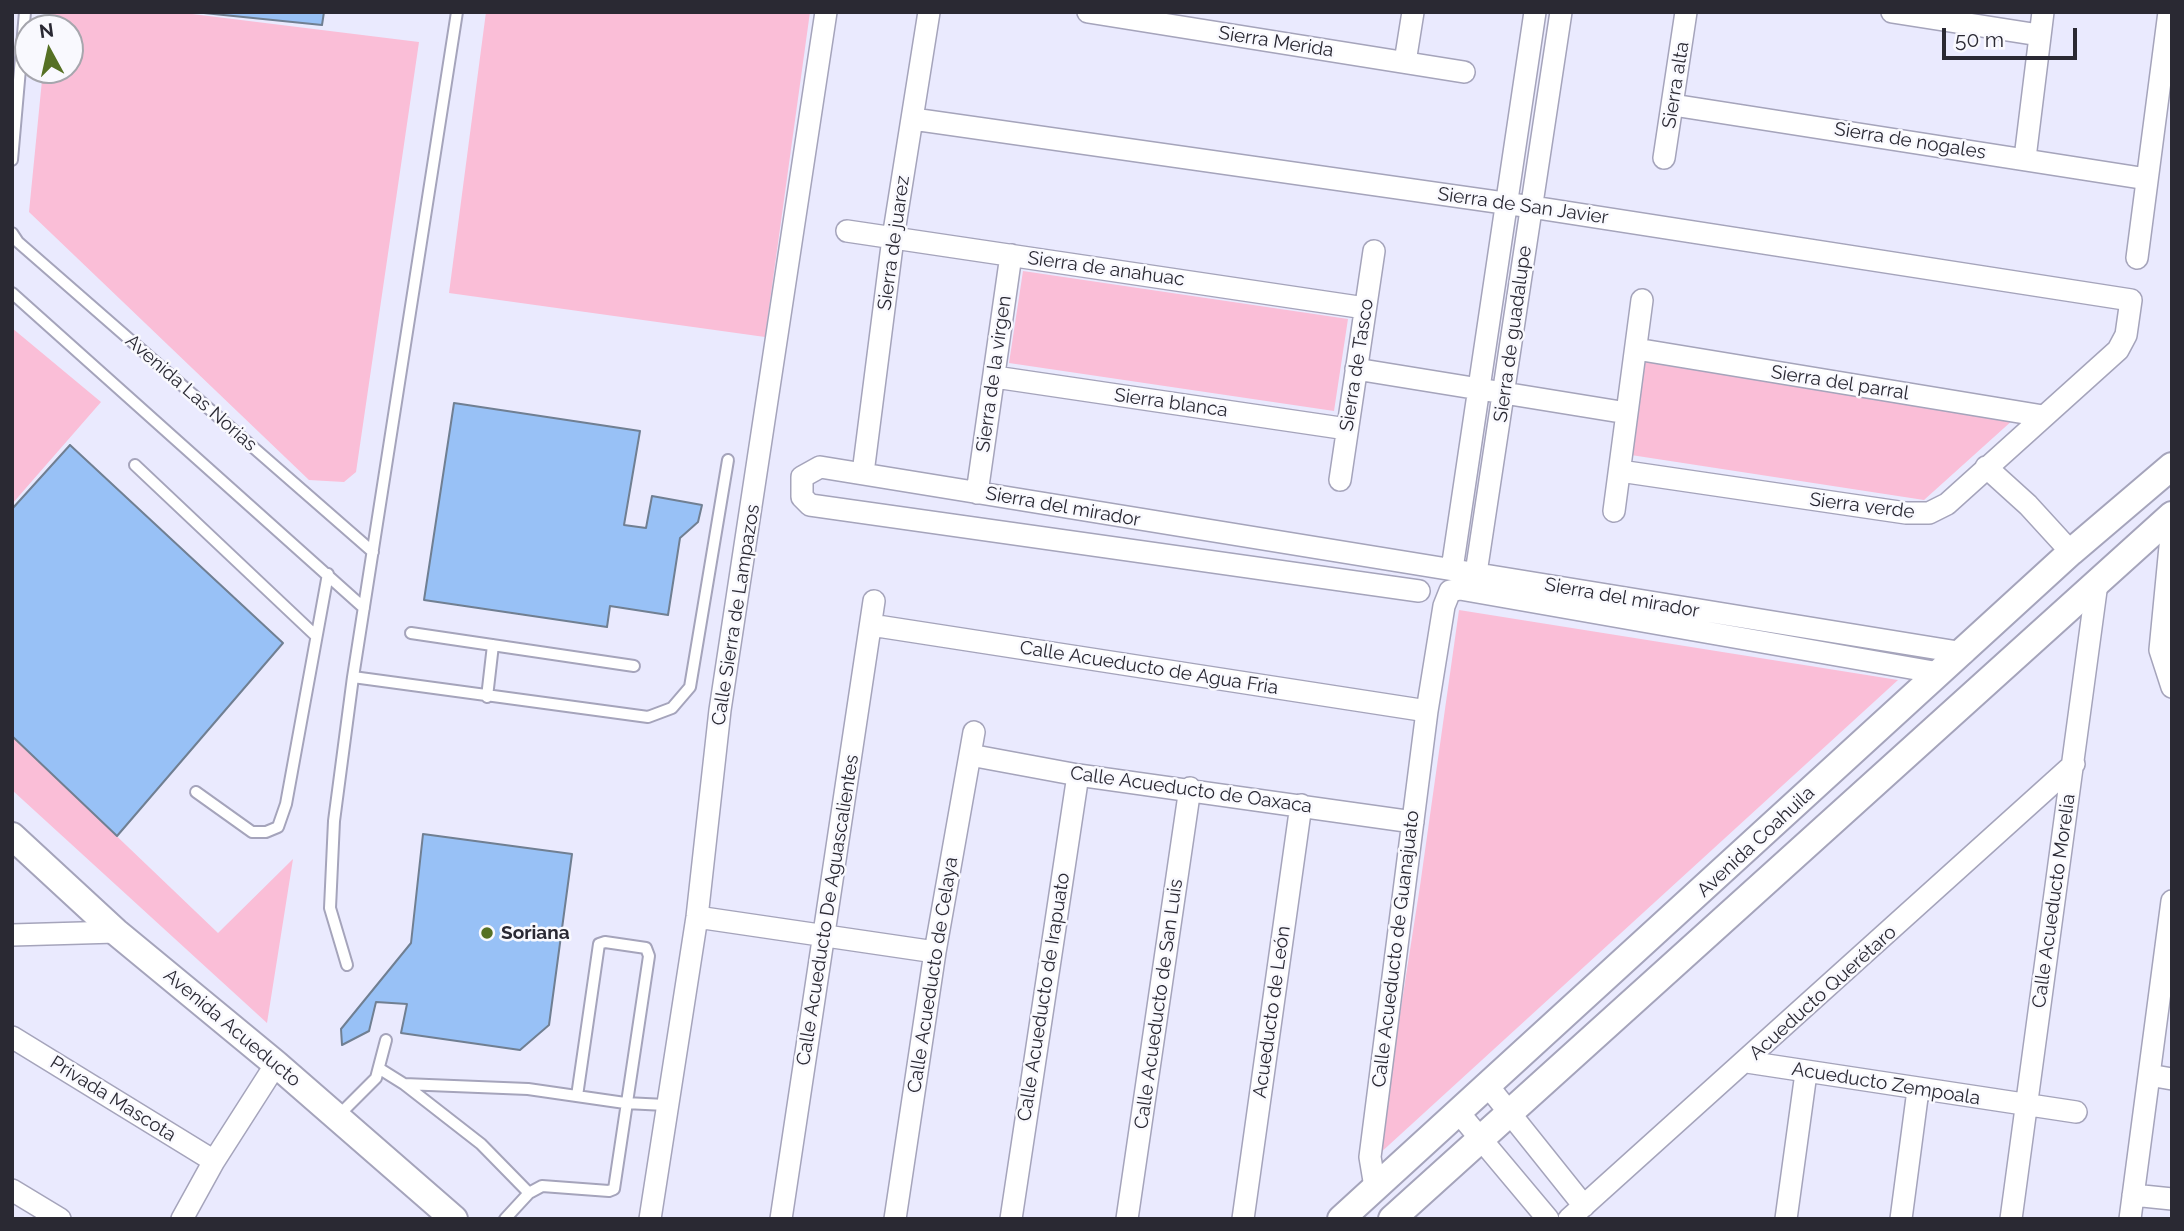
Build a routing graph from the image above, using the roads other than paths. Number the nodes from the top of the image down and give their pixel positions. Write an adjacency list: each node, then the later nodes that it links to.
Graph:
1 (26, 12): 20 (lane)
2 (457, 12): 54 (lane)
3 (826, 12): 87 (street, Calle Sierra de Lampazos)
4 (929, 12): 17 (street, Sierra de juarez)
5 (1088, 12): 14 (street, Sierra Merida)
6 (1413, 12): 14 (street)
7 (1535, 12): 22 (street, Sierra de guadalupe)
8 (1561, 12): 23 (street, Sierra de guadalupe)
9 (1686, 12): 16 (street, Sierra alta)
10 (1892, 12): 13 (street)
11 (2043, 12): 13 (street)
12 (2169, 12): 21 (street)
13 (2039, 35): 19 (street)
14 (1405, 62): 15 (street, Sierra Merida)
15 (1464, 72)
16 (1674, 105): 18 (street, Sierra alta); 19 (street, Sierra de nogales)
17 (913, 119): 22 (street, Sierra de San Javier); 26 (street, Sierra de juarez)
18 (1664, 158)
19 (2025, 158): 21 (street, Sierra de nogales)
20 (12, 160)
21 (2147, 180): 29 (street)
22 (1508, 204): 23 (street, Sierra de San Javier); 37 (street, Sierra de guadalupe)
23 (1532, 207): 32 (street, Sierra de San Javier); 38 (street, Sierra de guadalupe)
24 (847, 231): 26 (street, Sierra de anahuac)
25 (12, 233): 54 (lane, Avenida Las Norias)
26 (893, 238): 28 (street, Sierra de anahuac); 47 (street, Sierra de juarez)
27 (1374, 251): 33 (street, Sierra de Tasco)
28 (1011, 255): 33 (street, Sierra de anahuac); 36 (street, Sierra de la virgen)
29 (2137, 258)
30 (12, 293): 59 (lane)
31 (1642, 300): 34 (street)
32 (2131, 300): 40 (street, Sierra verde)
33 (1365, 308): 35 (street, Sierra de Tasco)
34 (1636, 349): 39 (street); 40 (street, Sierra del parral)
35 (1356, 369): 37 (street); 41 (street, Sierra de Tasco)
36 (995, 377): 41 (street, Sierra blanca); 49 (street, Sierra de la virgen)
37 (1478, 388): 38 (street); 57 (street, Sierra de guadalupe)
38 (1505, 392): 39 (street); 58 (street, Sierra de guadalupe)
39 (1627, 412): 46 (street)
40 (2043, 416): 45 (street, Sierra verde)
41 (1347, 429): 48 (street, Sierra de Tasco)
42 (728, 460): 75 (lane)
43 (135, 465): 68 (lane)
44 (2172, 466): 55 (street, Avenida Coahuila)
45 (1986, 467): 46 (street, Sierra verde); 55 (street)
46 (1620, 471): 50 (street)
47 (863, 473): 49 (street, Sierra del mirador); 56 (street, Sierra del mirador)
48 (1339, 480)
49 (977, 493): 53 (street, Sierra del mirador)
50 (1614, 511)
51 (2172, 515): 61 (street, Avenida Coahuila)
52 (2172, 526): 60 (street)
53 (1216, 533): 56 (street); 57 (street, Sierra del mirador)
54 (373, 552): 65 (lane)
55 (2071, 552): 70 (street, Avenida Coahuila)
56 (1210, 560): 62 (street, Sierra del mirador)
57 (1452, 569): 58 (street, Sierra del mirador)
58 (1476, 573): 70 (street, Sierra del mirador)
59 (328, 574): 65 (lane); 68 (lane)
60 (2169, 578): 74 (street)
61 (2097, 583): 79 (street, Calle Acueducto Morelia); 109 (street, Avenida Coahuila)
62 (1419, 591)
63 (1450, 591): 72 (street, Sierra del mirador); 76 (street, Calle Acueducto de Guanajuato)
64 (874, 601): 66 (street, Calle Acueducto De Aguascalientes)
65 (364, 607): 73 (lane)
66 (871, 625): 76 (street, Calle Acueducto de Agua Fria); 90 (street, Calle Acueducto De Aguascalientes)
67 (411, 633): 69 (lane)
68 (315, 635): 82 (lane)
69 (493, 645): 71 (lane); 75 (lane)
70 (1964, 653): 72 (street, Avenida Coahuila)
71 (634, 666)
72 (1939, 673): 103 (street, Avenida Coahuila)
73 (353, 677): 75 (lane); 93 (lane)
74 (2172, 687)
75 (487, 697)
76 (1427, 711): 84 (street, Calle Acueducto de Guanajuato)
77 (974, 732): 78 (street, Calle Acueducto de Celaya)
78 (970, 755): 80 (street, Calle Acueducto de Oaxaca); 91 (street, Calle Acueducto de Celaya)
79 (2074, 764): 96 (street, Acueducto Querétaro); 107 (street, Calle Acueducto Morelia)
80 (1078, 775): 81 (street, Calle Acueducto de Oaxaca); 128 (street, Calle Acueducto de Irapuato)
81 (1190, 788): 83 (street, Calle Acueducto de Oaxaca); 129 (street, Calle Acueducto de San Luis)
82 (196, 792)
83 (1301, 805): 84 (street, Calle Acueducto de Oaxaca); 130 (street, Acueducto de León)
84 (1413, 822): 115 (street, Calle Acueducto de Guanajuato)
85 (12, 836): 88 (street, Avenida Acueducto)
86 (2172, 901): 92 (street)
87 (697, 917): 90 (street); 108 (street, Calle Sierra de Lampazos)
88 (116, 932): 89 (street); 97 (street, Avenida Acueducto)
89 (12, 935)
90 (824, 935): 91 (street); 126 (street, Calle Acueducto De Aguascalientes)
91 (936, 952): 127 (street, Calle Acueducto de Celaya)
92 (2168, 959): 100 (street)
93 (347, 965)
94 (12, 1037): 114 (street, Privada Mascota)
95 (386, 1040): 98 (lane)
96 (1747, 1062): 99 (street, Acueducto Zempoala); 120 (street, Acueducto Querétaro)
97 (276, 1064): 112 (street, Avenida Acueducto); 114 (street)
98 (380, 1069): 102 (lane); 112 (lane)
99 (1806, 1073): 104 (street, Acueducto Zempoala); 134 (street)
100 (2149, 1075): 101 (street); 118 (street)
101 (2172, 1079)
102 (404, 1084): 105 (lane); 117 (lane)
103 (1488, 1086): 109 (street); 111 (street, Avenida Coahuila)
104 (1918, 1090): 107 (street, Acueducto Zempoala); 135 (street)
105 (577, 1096): 106 (lane); 106 (lane)
106 (625, 1103): 108 (lane); 117 (lane)
107 (2025, 1104): 110 (street, Acueducto Zempoala); 136 (street, Calle Acueducto Morelia)
108 (666, 1105): 125 (street, Calle Sierra de Lampazos)
109 (1508, 1112): 113 (street, Avenida Coahuila); 120 (street)
110 (2076, 1112)
111 (1459, 1113): 113 (street); 115 (street, Avenida Coahuila)
112 (337, 1117): 123 (street, Avenida Acueducto)
113 (1480, 1138): 132 (street, Avenida Coahuila); 133 (street)
114 (214, 1161): 122 (street)
115 (1375, 1187): 131 (street, Avenida Coahuila)
116 (12, 1190): 121 (street)
117 (529, 1193): 124 (lane)
118 (2133, 1195): 119 (street); 137 (street)
119 (2172, 1199)
120 (1576, 1212)
121 (60, 1219)
122 (182, 1219)
123 (454, 1219)
124 (505, 1219)
125 (650, 1219)
126 (780, 1219)
127 (895, 1219)
128 (1011, 1219)
129 (1128, 1219)
130 (1243, 1219)
131 (1341, 1219)
132 (1392, 1219)
133 (1549, 1219)
134 (1786, 1219)
135 (1901, 1219)
136 (2011, 1219)
137 (2130, 1219)

